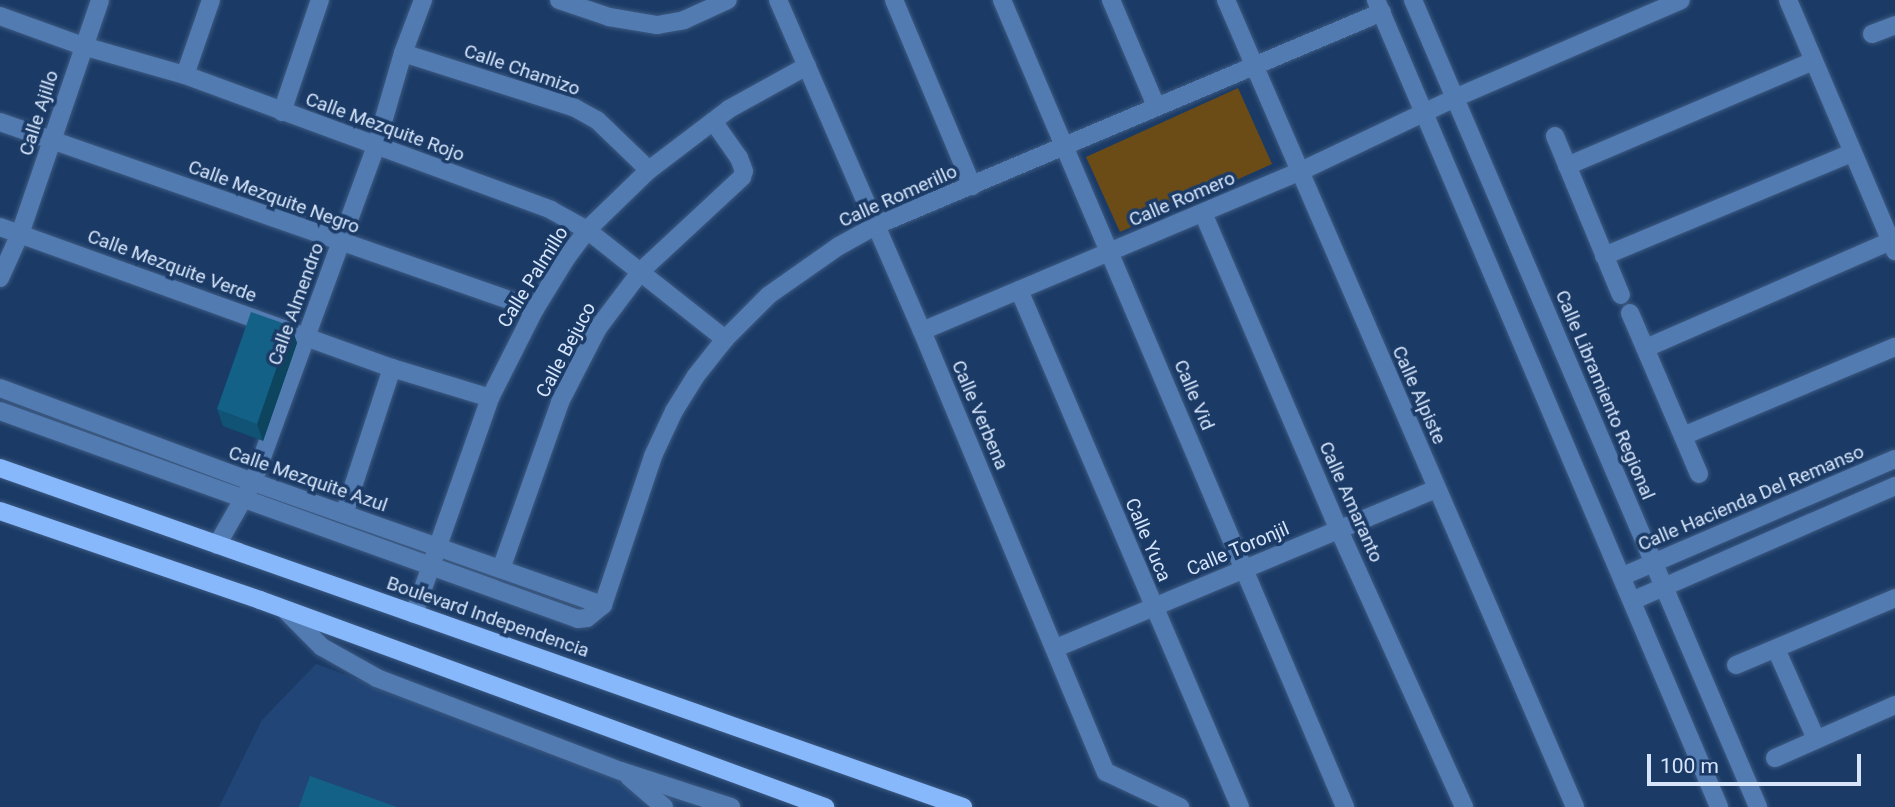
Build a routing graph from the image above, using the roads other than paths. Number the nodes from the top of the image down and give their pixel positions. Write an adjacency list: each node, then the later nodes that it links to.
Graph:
1 (100, 0): 21 (street, Calle Ajillo)
2 (211, 0): 26 (street)
3 (320, 0): 29 (street)
4 (423, 0): 22 (street, Calle Almendro)
5 (559, 0): 6 (street)
6 (727, 0)
7 (778, 0): 25 (street, Calle Verbena)
8 (894, 0): 41 (street)
9 (1002, 0): 35 (street, Calle Vid)
10 (1111, 0): 28 (street)
11 (1226, 0): 24 (street, Calle Alpiste)
12 (1413, 0): 27 (street, Calle Libramiento Regional)
13 (1681, 0): 27 (street, Calle Romero)
14 (1769, 0): 15 (street)
15 (1778, 0)
16 (1788, 0): 23 (street)
17 (1379, 6): 24 (street, Calle Romerillo); 30 (street)
18 (0, 16): 21 (street, Calle Mezquite Rojo)
19 (1895, 25): 20 (street)
20 (1872, 34)
21 (83, 46): 26 (street, Calle Mezquite Rojo); 34 (street, Calle Ajillo)
22 (403, 53): 36 (street, Calle Almendro); 39 (street, Calle Chamizo)
23 (1813, 61): 37 (street); 38 (street)
24 (1254, 65): 28 (street, Calle Romerillo); 40 (street, Calle Alpiste)
25 (807, 66): 31 (street, Calle Palmillo); 43 (street, Calle Verbena)
26 (185, 75): 29 (street, Calle Mezquite Rojo)
27 (1455, 99): 30 (street, Calle Romero); 79 (street, Calle Libramiento Regional)
28 (1156, 106): 35 (street, Calle Romerillo)
29 (282, 112): 36 (street, Calle Mezquite Rojo)
30 (1425, 113): 40 (street, Calle Romero); 83 (street)
31 (713, 121): 39 (street, Calle Palmillo); 51 (street, Calle Bejuco)
32 (0, 122): 34 (street, Calle Mezquite Negro)
33 (1555, 136): 38 (street)
34 (52, 140): 46 (street, Calle Ajillo); 47 (street, Calle Mezquite Negro)
35 (1065, 145): 41 (street, Calle Romerillo); 49 (street, Calle Vid)
36 (376, 146): 45 (street, Calle Mezquite Rojo); 47 (street, Calle Almendro)
37 (1852, 153): 48 (street); 50 (street)
38 (1567, 166): 50 (street)
39 (649, 170): 45 (street, Calle Palmillo)
40 (1298, 172): 42 (street, Calle Romero); 72 (street, Calle Alpiste)
41 (972, 186): 43 (street, Calle Romerillo)
42 (1203, 213): 49 (street, Calle Romero); 76 (street, Calle Amaranto)
43 (877, 225): 57 (street, Calle Verbena); 59 (street, Calle Romerillo)
44 (0, 227): 46 (street, Calle Mezquite Verde)
45 (587, 230): 51 (street, Calle Mezquite Rojo); 55 (street, Calle Palmillo)
46 (19, 234): 52 (street, Calle Ajillo); 58 (street, Calle Mezquite Verde)
47 (340, 243): 55 (street, Calle Mezquite Negro); 58 (street, Calle Almendro)
48 (1893, 246): 61 (street)
49 (1110, 251): 53 (street, Calle Romero); 82 (street, Calle Vid)
50 (1604, 256): 54 (street)
51 (640, 271): 59 (street, Calle Mezquite Rojo); 81 (street, Calle Bejuco)
52 (0, 278)
53 (1019, 290): 57 (street, Calle Romero); 88 (street, Calle Yuca)
54 (1621, 295)
55 (535, 309): 64 (street, Calle Palmillo)
56 (1630, 313): 61 (street)
57 (922, 331): 91 (street, Calle Verbena)
58 (307, 336): 62 (street, Calle Mezquite Verde); 70 (street, Calle Almendro)
59 (724, 339): 87 (street, Calle Romerillo)
60 (1895, 347): 66 (street)
61 (1646, 348): 66 (street)
62 (391, 368): 64 (street, Calle Mezquite Verde); 75 (street)
63 (0, 388): 70 (street, Calle Mezquite Azul)
64 (490, 398): 78 (street, Calle Palmillo)
65 (0, 411): 73 (street)
66 (1683, 436): 69 (street)
67 (1895, 459): 79 (street, Calle Hacienda Del Remanso)
68 (0, 468): 77 (main road, Boulevard Independencia)
69 (1699, 474)
70 (253, 482): 73 (street, Calle Almendro); 75 (street, Calle Mezquite Azul)
71 (1895, 486): 84 (street)
72 (1436, 489): 76 (street, Calle Toronjil); 98 (street, Calle Alpiste)
73 (243, 500): 77 (street, Calle Almendro); 80 (street)
74 (0, 511): 89 (main road)
75 (345, 514): 78 (street, Calle Mezquite Azul)
76 (1339, 530): 82 (street, Calle Toronjil); 106 (street, Calle Amaranto)
77 (217, 545): 90 (main road, Boulevard Independencia)
78 (439, 546): 80 (street, Calle Palmillo); 81 (street, Calle Mezquite Azul)
79 (1653, 563): 83 (street, Calle Hacienda Del Remanso); 84 (street, Calle Libramiento Regional)
80 (432, 566): 87 (street); 90 (street, Calle Palmillo)
81 (501, 569): 87 (street, Calle Mezquite Azul)
82 (1245, 569): 88 (street, Calle Toronjil); 105 (street, Calle Vid)
83 (1623, 576): 86 (street)
84 (1664, 586): 86 (street); 108 (street, Calle Libramiento Regional)
85 (1895, 598): 92 (street)
86 (1634, 600): 107 (street)
87 (603, 605)
88 (1154, 607): 91 (street, Calle Toronjil); 104 (street, Calle Yuca)
89 (285, 610): 97 (street); 101 (main road)
90 (414, 614): 102 (main road, Boulevard Independencia)
91 (1056, 648): 103 (street, Calle Verbena)
92 (1776, 649): 93 (street); 95 (street)
93 (1736, 665)
94 (1895, 705): 95 (street)
95 (1816, 739): 96 (street)
96 (1775, 758)
97 (621, 771): 99 (street); 100 (street)
98 (1568, 805)
99 (664, 807)
100 (731, 807)
101 (825, 807)
102 (962, 807)
103 (1180, 807)
104 (1240, 807)
105 (1345, 807)
106 (1464, 807)
107 (1719, 807)
108 (1758, 807)

